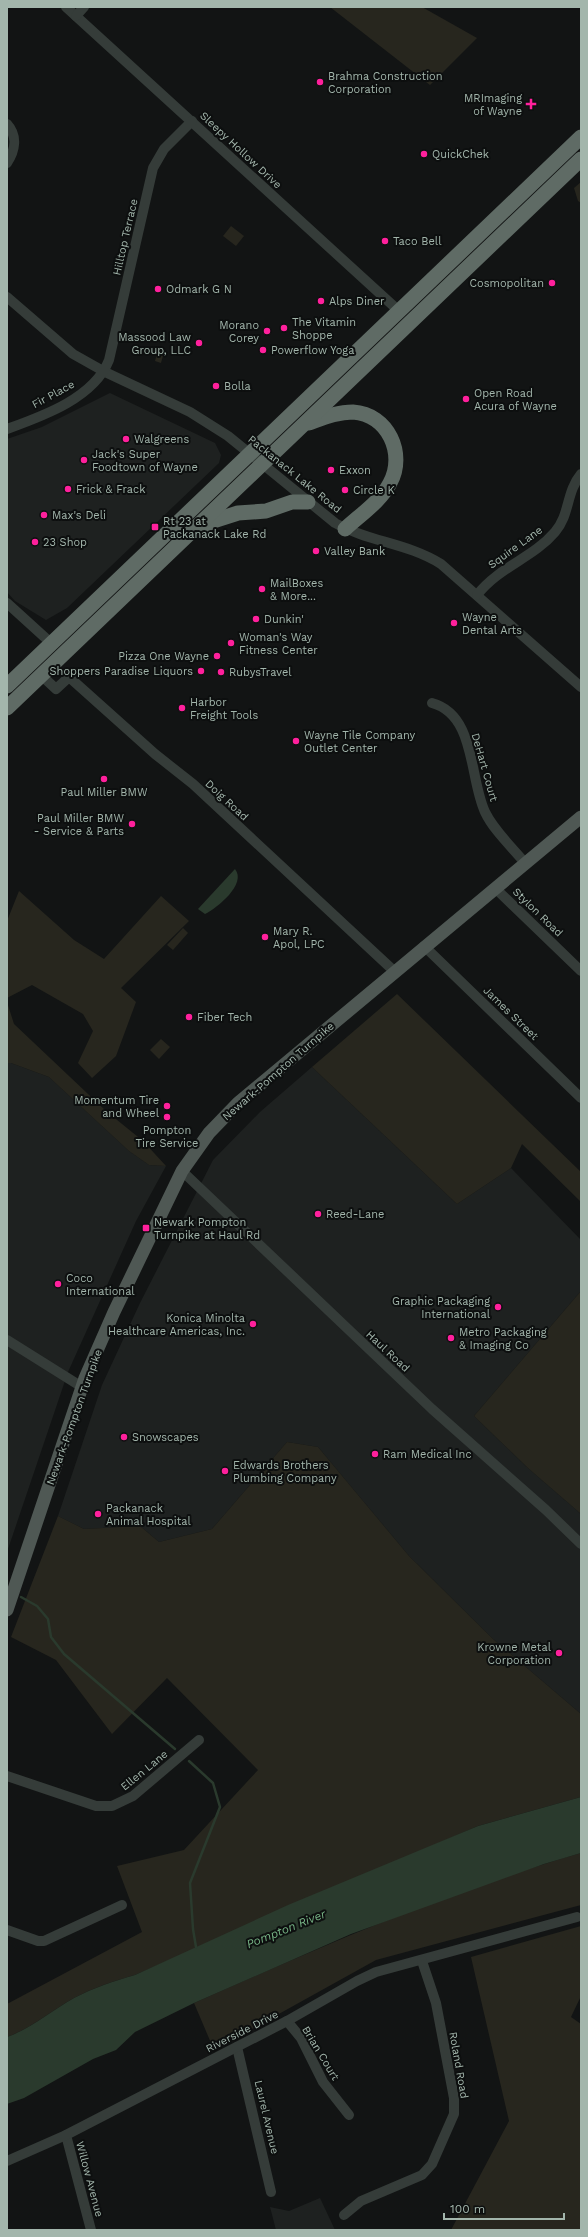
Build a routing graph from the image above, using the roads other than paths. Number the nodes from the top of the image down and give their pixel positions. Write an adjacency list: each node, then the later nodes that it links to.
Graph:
1 (66, 7): 3 (street, Sleepy Hollow Drive)
2 (84, 7): 3 (street)
3 (76, 16): 4 (street, Sleepy Hollow Drive)
4 (192, 121): 10 (street, Sleepy Hollow Drive); 11 (street, Hilltop Terrace)
5 (7, 124): 8 (street)
6 (581, 137): 10 (highway)
7 (581, 159): 12 (highway)
8 (7, 163)
9 (7, 297): 11 (street, Packanack Lake Road)
10 (399, 311): 14 (highway)
11 (105, 372): 13 (street, Fir Place); 14 (street, Packanack Lake Road)
12 (304, 425): 15 (highway); 18 (highway)
13 (7, 429)
14 (250, 453): 15 (street, Packanack Lake Road); 22 (highway)
15 (263, 464): 17 (street, Packanack Lake Road); 19 (highway)
16 (581, 474): 20 (street, Squire Lane)
17 (308, 502): 18 (street, Packanack Lake Road); 19 (highway)
18 (345, 529): 20 (street, Packanack Lake Road)
19 (182, 540): 23 (highway)
20 (477, 595): 25 (street, Packanack Lake Road)
21 (7, 603): 22 (street)
22 (51, 643): 24 (highway)
23 (41, 676): 27 (highway); 32 (street, Doig Road)
24 (7, 686)
25 (581, 687)
26 (432, 703): 29 (street, DeHart Court)
27 (7, 708)
28 (581, 817): 29 (main road, Newark-Pompton Turnpike)
29 (525, 863): 30 (main road, Newark-Pompton Turnpike)
30 (495, 888): 31 (main road, Newark-Pompton Turnpike); 33 (street, Stylon Road)
31 (424, 946): 32 (main road, Newark-Pompton Turnpike); 34 (street, James Street)
32 (394, 971): 35 (main road, Newark-Pompton Turnpike)
33 (581, 971)
34 (581, 1098)
35 (182, 1171): 37 (main road, Newark-Pompton Turnpike); 38 (street, Haul Road)
36 (7, 1340): 37 (street)
37 (82, 1387): 39 (main road, Newark-Pompton Turnpike)
38 (581, 1544)
39 (7, 1610)
40 (199, 1740): 41 (street, Ellen Lane)
41 (7, 1776)
42 (122, 1906): 44 (street)
43 (577, 1917): 45 (street, Riverside Drive)
44 (7, 1930)
45 (422, 1961): 46 (street, Riverside Drive); 52 (street, Roland Road)
46 (287, 2022): 47 (street, Riverside Drive); 48 (street, Brian Court)
47 (238, 2047): 49 (street, Riverside Drive); 51 (street, Laurel Avenue)
48 (349, 2115)
49 (66, 2135): 50 (street, Riverside Drive); 53 (street, Willow Avenue)
50 (7, 2161)
51 (271, 2192)
52 (344, 2215)
53 (91, 2230)

